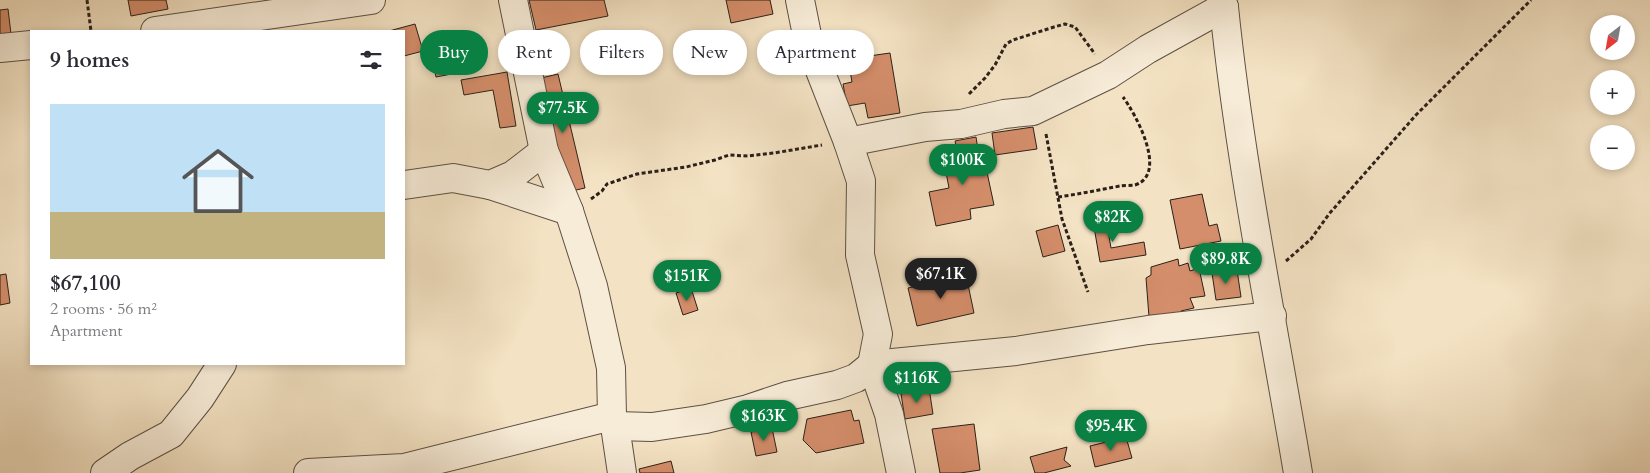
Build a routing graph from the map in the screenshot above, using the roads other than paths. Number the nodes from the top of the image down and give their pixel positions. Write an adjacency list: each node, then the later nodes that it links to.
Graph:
1 (370, 0): 5 (street)
2 (513, 0): 9 (street)
3 (800, 0): 8 (street)
4 (1223, 4): 8 (street); 13 (street)
5 (162, 30)
6 (30, 44): 7 (street)
7 (0, 48)
8 (848, 142): 15 (street)
9 (544, 151): 10 (street); 12 (street)
10 (490, 185): 11 (street); 12 (street)
11 (405, 186)
12 (569, 210): 16 (street)
13 (1272, 316): 15 (street); 22 (street)
14 (221, 365): 18 (street)
15 (872, 365): 16 (street); 21 (street)
16 (613, 421): 17 (street); 20 (street)
17 (404, 470): 19 (street)
18 (105, 473)
19 (308, 473)
20 (622, 473)
21 (901, 473)
22 (1298, 473)

